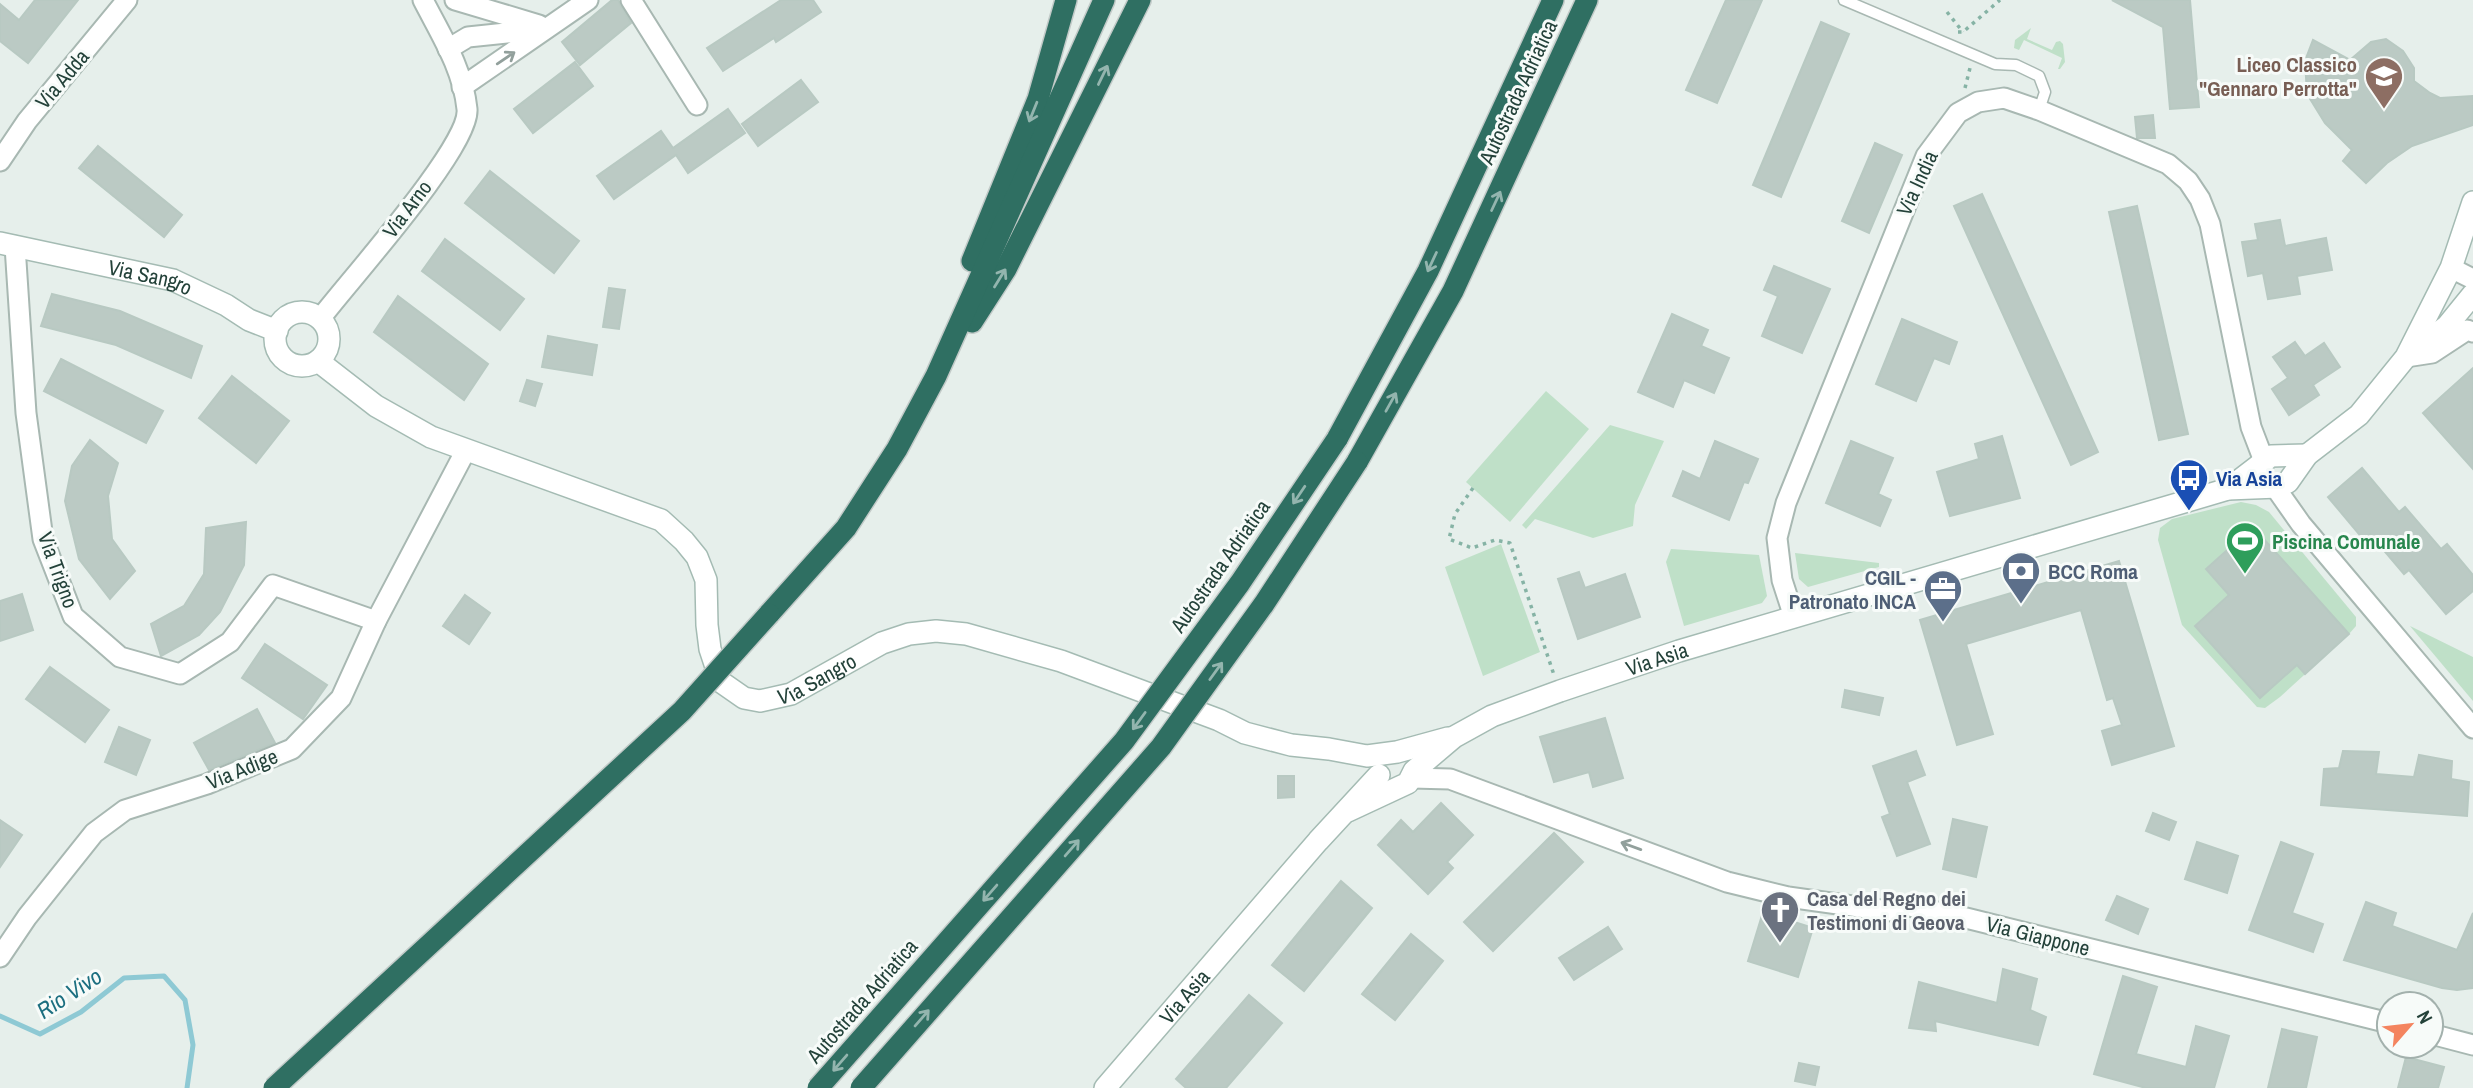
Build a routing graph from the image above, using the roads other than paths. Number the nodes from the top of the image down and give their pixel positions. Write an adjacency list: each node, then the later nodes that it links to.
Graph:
1 (127, 0): 17 (street, Via Adda)
2 (423, 0): 13 (street, Via Arno)
3 (454, 0): 12 (street)
4 (588, 0): 12 (street)
5 (631, 0): 15 (street)
6 (1066, 0): 28 (highway, one-way to 28)
7 (1104, 0): 28 (highway)
8 (1140, 0): 28 (highway, one-way to 8)
9 (1553, 0): 48 (highway, Autostrada Adriatica, one-way to 48, bridge)
10 (1587, 0): 49 (highway, Autostrada Adriatica, one-way to 10, bridge)
11 (1844, 0): 16 (lane)
12 (550, 29): 13 (street); 14 (street, one-way to 12)
13 (448, 49): 14 (street, Via Arno)
14 (462, 87): 23 (street, Via Arno)
15 (697, 104)
16 (2039, 110): 31 (street, Via India); 34 (street, Via India)
17 (0, 160)
18 (2473, 202): 20 (street)
19 (7, 244): 24 (street, Via Sangro); 35 (street, Via Trigno)
20 (2451, 268): 21 (street); 26 (street)
21 (2473, 279)
22 (2473, 294): 26 (street)
23 (320, 318): 24 (street); 27 (street)
24 (277, 331): 27 (street)
25 (2473, 332): 26 (street)
26 (2406, 357): 30 (street)
27 (318, 361): 29 (street, Via Sangro)
28 (936, 376): 47 (highway, bridge)
29 (466, 450): 35 (street, Via Adige); 39 (street, Via Sangro)
30 (2307, 455): 31 (street); 32 (street)
31 (2269, 459): 32 (street); 33 (street, Via Asia)
32 (2281, 483): 33 (street, Via Asia); 36 (street)
33 (2228, 489): 34 (street, Via Asia)
34 (1794, 617): 37 (street, Via Asia)
35 (376, 621): 43 (street, Via Adige)
36 (2473, 728)
37 (1454, 737): 38 (street, Via Asia); 39 (street, Via Asia)
38 (1434, 754): 40 (street, Via Asia); 41 (street)
39 (1382, 761): 40 (street); 40 (street); 42 (street, Via Asia)
40 (1409, 778): 41 (street, Via Giappone); 42 (street, Via Asia)
41 (1450, 779): 44 (street, Via Giappone, one-way to 41)
42 (1348, 811): 50 (street, Via Asia)
43 (0, 957)
44 (2375, 1020)
45 (2445, 1038): 46 (street)
46 (2473, 1045)
47 (274, 1088)
48 (818, 1088)
49 (861, 1088)
50 (1105, 1088)

